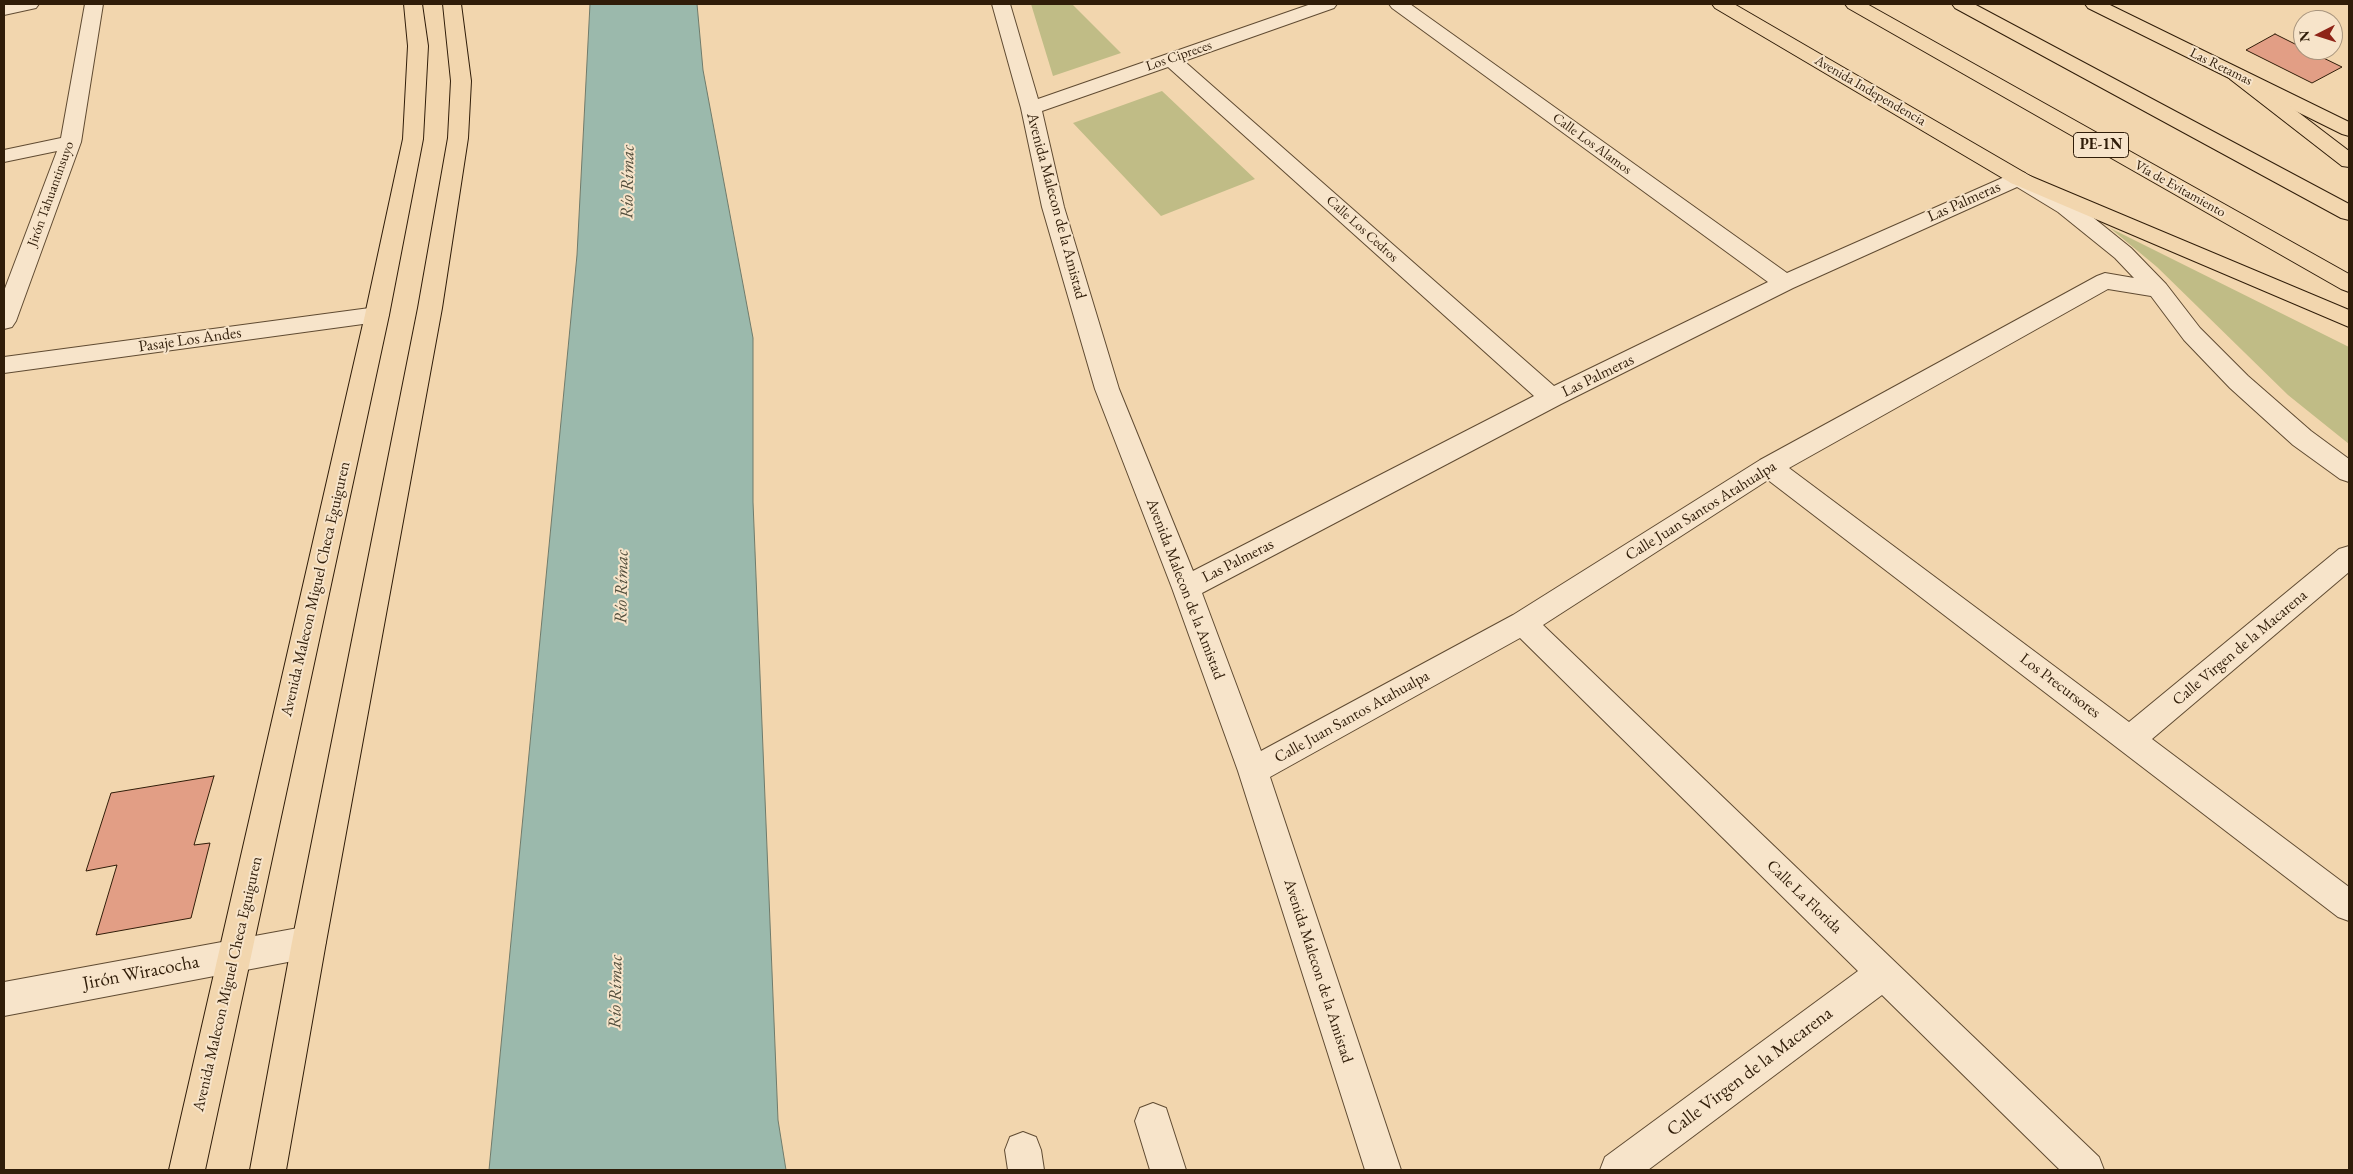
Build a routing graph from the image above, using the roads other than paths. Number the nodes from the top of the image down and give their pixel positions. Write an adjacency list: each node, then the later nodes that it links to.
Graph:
1 (30, 4): 12 (street)
2 (94, 4): 17 (street, Jirón Tahuantinsuyo)
3 (413, 4): 25 (main road, Avenida Malecon Miguel Checa Eguiguren)
4 (452, 4): 38 (main road)
5 (1001, 4): 15 (street, Avenida Malecon de la Amistad)
6 (1328, 4): 13 (street, Los Cipreces)
7 (1398, 4): 22 (street, Calle Los Alamos)
8 (1721, 4): 20 (main road, Avenida Independencia)
9 (1854, 4): 23 (main road, Vía de Evitamiento / PE-1N)
10 (1961, 4): 21 (main road)
11 (2094, 4): 14 (main road, Las Retamas)
12 (4, 9)
13 (1171, 59): 15 (street, Los Cipreces); 29 (street, Calle Los Cedros)
14 (2237, 75): 16 (main road, Las Retamas); 19 (main road)
15 (1030, 108): 33 (street, Avenida Malecon de la Amistad)
16 (2349, 130)
17 (71, 142): 18 (street); 27 (street, Jirón Tahuantinsuyo)
18 (4, 156)
19 (2349, 161)
20 (2018, 178): 22 (street, Las Palmeras); 24 (street); 26 (main road, Avenida Independencia)
21 (2349, 213)
22 (1786, 284): 29 (street, Las Palmeras)
23 (2349, 284)
24 (2158, 289): 30 (street, Calle Juan Santos Atahualpa); 31 (street)
25 (377, 315): 28 (street, Pasaje Los Andes); 39 (main road, Avenida Malecon Miguel Checa Eguiguren)
26 (2349, 319)
27 (4, 321)
28 (4, 365)
29 (1552, 398): 33 (street, Las Palmeras)
30 (1769, 467): 34 (street, Calle Juan Santos Atahualpa); 35 (street, Los Precursores)
31 (2349, 472)
32 (2349, 557): 35 (street, Calle Virgen de la Macarena)
33 (1186, 588): 36 (street, Avenida Malecon de la Amistad)
34 (1523, 623): 36 (street, Calle Juan Santos Atahualpa); 40 (street, Calle La Florida)
35 (2130, 738): 37 (street, Los Precursores)
36 (1253, 771): 46 (street, Avenida Malecon de la Amistad)
37 (2349, 906)
38 (309, 942): 39 (street, Jirón Wiracocha); 44 (main road)
39 (235, 956): 41 (street, Jirón Wiracocha); 43 (main road, Avenida Malecon Miguel Checa Eguiguren)
40 (1882, 974): 47 (street, Calle Virgen de la Macarena); 48 (street, Calle La Florida)
41 (4, 1000)
42 (1153, 1121): 45 (street)
43 (187, 1170)
44 (268, 1170)
45 (1168, 1170)
46 (1383, 1170)
47 (1618, 1170)
48 (2086, 1170)

